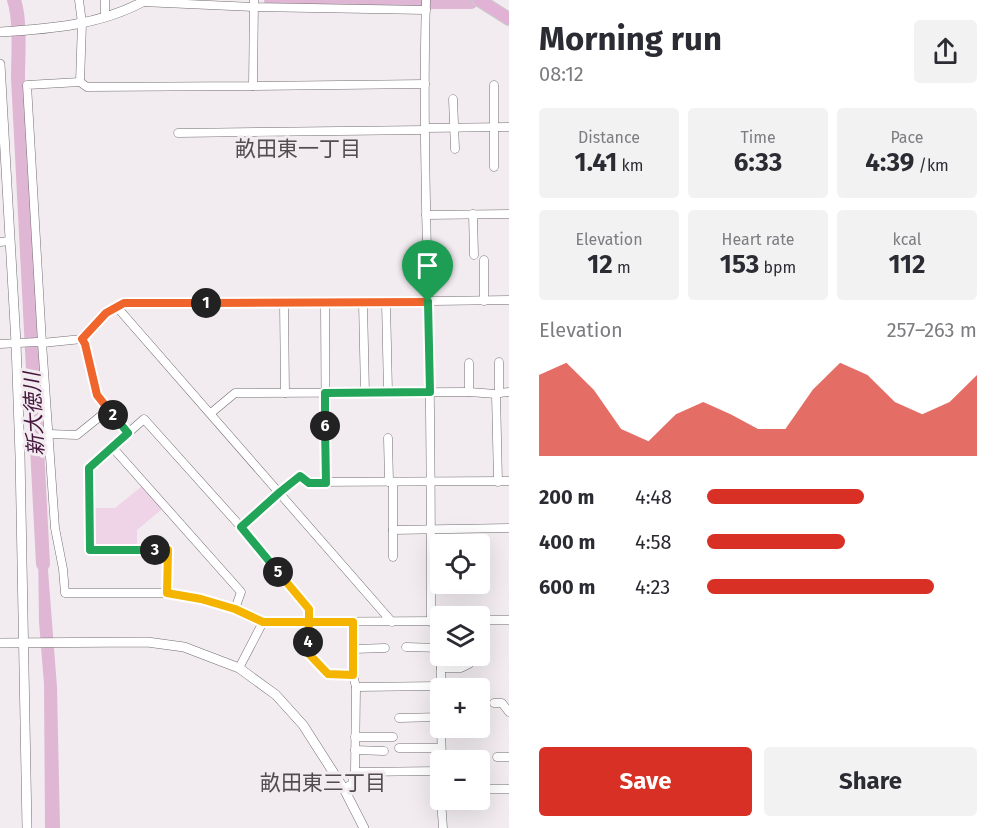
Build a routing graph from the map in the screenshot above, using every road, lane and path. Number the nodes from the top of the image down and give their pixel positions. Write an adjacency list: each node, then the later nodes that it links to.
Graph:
1 (80, 0): 12 (street)
2 (426, 0): 8 (street)
3 (479, 0): 11 (main road)
4 (493, 0): 9 (main road)
5 (105, 1): 10 (street)
6 (144, 1): 7 (street); 10 (street)
7 (254, 3): 8 (street); 18 (street)
8 (426, 10): 16 (street)
9 (509, 10)
10 (105, 16): 12 (street)
11 (509, 19)
12 (82, 23): 13 (street); 15 (street)
13 (5, 32)
14 (0, 64): 19 (street)
15 (80, 82): 18 (street); 43 (street)
16 (425, 84): 18 (street); 24 (street)
17 (494, 85): 22 (street)
18 (253, 86)
19 (1, 90): 31 (street)
20 (453, 99): 21 (street)
21 (454, 127): 22 (street); 24 (street); 26 (street)
22 (494, 127): 23 (street); 27 (street)
23 (509, 127)
24 (425, 129): 25 (street); 30 (street)
25 (178, 133)
26 (455, 149)
27 (494, 167)
28 (473, 214): 29 (street); 30 (street); 32 (street)
29 (509, 214)
30 (426, 215): 37 (street)
31 (5, 242): 44 (street)
32 (474, 255)
33 (484, 260): 35 (street)
34 (509, 300): 35 (street)
35 (484, 301): 37 (street)
36 (386, 302): 37 (street); 40 (street); 48 (street)
37 (428, 302): 49 (street)
38 (284, 303): 39 (street); 41 (street); 52 (street)
39 (325, 303): 40 (street); 53 (street)
40 (363, 303): 54 (street)
41 (116, 306): 42 (street); 57 (street)
42 (82, 339): 43 (street); 56 (street)
43 (39, 342): 44 (street); 59 (street)
44 (16, 343): 45 (street); 83 (street)
45 (0, 344)
46 (499, 362): 55 (street)
47 (469, 363): 50 (street)
48 (388, 392): 49 (street); 54 (street)
49 (430, 392): 50 (street); 64 (street)
50 (469, 392): 55 (street)
51 (509, 392): 55 (street)
52 (285, 393): 53 (street); 57 (street)
53 (325, 393): 54 (street); 66 (street)
54 (364, 393)
55 (497, 394): 65 (street)
56 (108, 410): 58 (street); 59 (street)
57 (210, 413): 67 (street)
58 (128, 433): 61 (street); 68 (street)
59 (49, 434): 73 (street)
60 (388, 438): 63 (street)
61 (113, 448): 73 (street); 75 (street)
62 (509, 481): 65 (street)
63 (391, 482): 64 (street); 66 (street); 71 (street)
64 (430, 482): 65 (street); 70 (street)
65 (498, 482)
66 (326, 483): 67 (street)
67 (280, 492): 68 (street); 78 (street)
68 (241, 527): 81 (street)
69 (509, 528): 70 (street)
70 (431, 529): 71 (street); 74 (street)
71 (393, 530): 72 (street)
72 (393, 557)
73 (167, 593): 75 (street)
74 (431, 606)
75 (235, 609): 80 (street)
76 (490, 620): 77 (street)
77 (509, 620)
78 (392, 621): 79 (street); 82 (street)
79 (430, 621)
80 (263, 622): 81 (street); 90 (street)
81 (309, 622): 82 (street); 92 (street)
82 (353, 622): 88 (street)
83 (23, 642): 84 (street); 90 (street); 115 (street)
84 (0, 643)
85 (406, 647): 87 (street)
86 (385, 648): 88 (street)
87 (430, 648)
88 (354, 649): 92 (street)
89 (465, 666): 91 (street)
90 (239, 668): 111 (street)
91 (441, 668): 93 (street)
92 (353, 675): 95 (street)
93 (441, 678)
94 (430, 686): 95 (street)
95 (356, 687): 100 (street)
96 (494, 703): 97 (street)
97 (509, 712)
98 (430, 717): 99 (street)
99 (399, 718)
100 (355, 737): 101 (street); 105 (street)
101 (393, 737)
102 (441, 738): 104 (street)
103 (399, 748): 104 (street)
104 (441, 748)
105 (355, 750): 106 (street); 110 (street)
106 (384, 751)
107 (496, 757): 108 (street)
108 (509, 758)
109 (430, 771): 110 (street)
110 (355, 772): 111 (street)
111 (344, 789): 116 (street)
112 (490, 789): 113 (street)
113 (509, 789)
114 (441, 810): 117 (street)
115 (27, 828)
116 (364, 828)
117 (442, 828)

